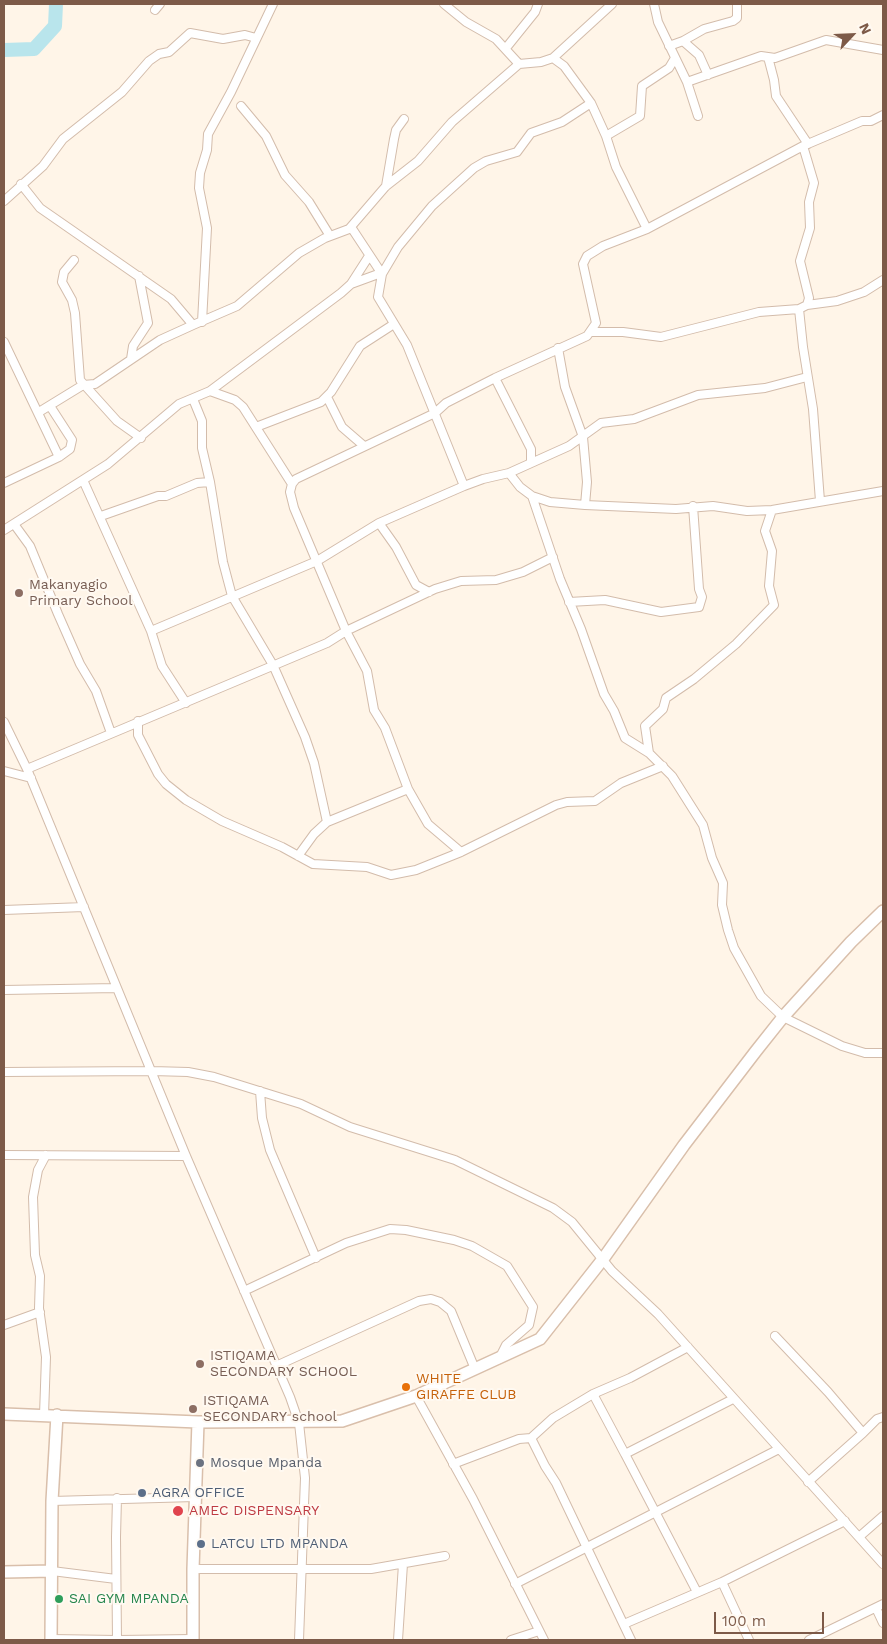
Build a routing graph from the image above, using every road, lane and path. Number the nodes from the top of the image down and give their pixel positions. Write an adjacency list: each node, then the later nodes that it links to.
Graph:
1 (273, 4): 7 (street)
2 (444, 4): 10 (street)
3 (538, 4): 10 (street)
4 (612, 4): 13 (street)
5 (654, 4): 9 (street)
6 (737, 4): 8 (street)
7 (256, 38): 25 (street); 39 (street)
8 (684, 41): 9 (street); 16 (street)
9 (669, 46): 14 (street)
10 (506, 48): 15 (street)
11 (883, 50): 12 (street)
12 (768, 57): 16 (street); 24 (street)
13 (553, 58): 15 (street); 18 (street)
14 (675, 58): 17 (street); 23 (street)
15 (519, 64): 26 (street)
16 (708, 75): 17 (street)
17 (687, 82): 21 (street)
18 (591, 103): 23 (street); 33 (street)
19 (242, 106): 30 (street)
20 (883, 115): 24 (street)
21 (698, 116)
22 (404, 119): 26 (street)
23 (606, 136): 29 (street)
24 (806, 145): 29 (street); 37 (street)
25 (20, 184): 27 (street); 34 (street)
26 (386, 186): 28 (street)
27 (4, 201)
28 (351, 226): 30 (street); 31 (street)
29 (647, 229): 42 (street)
30 (330, 236): 39 (street)
31 (369, 256): 33 (street); 36 (street)
32 (74, 260): 48 (street)
33 (381, 274): 36 (street); 40 (street)
34 (139, 276): 41 (street); 45 (street)
35 (883, 280): 37 (street)
36 (351, 284): 49 (street)
37 (806, 305): 38 (street)
38 (799, 309): 42 (street); 47 (street)
39 (202, 322): 41 (street)
40 (394, 324): 50 (street); 54 (street)
41 (193, 325): 45 (street)
42 (592, 332): 44 (street)
43 (4, 342): 53 (street)
44 (558, 348): 46 (street); 56 (street)
45 (131, 359): 48 (street)
46 (495, 378): 54 (street); 62 (street)
47 (807, 378): 56 (street); 71 (street)
48 (83, 385): 52 (street); 57 (street)
49 (210, 390): 51 (street); 55 (street)
50 (327, 397): 55 (street); 58 (street)
51 (193, 399): 57 (street); 65 (street)
52 (50, 406): 53 (street); 61 (street)
53 (39, 412): 61 (street)
54 (435, 413): 59 (street); 68 (street)
55 (256, 427): 67 (street)
56 (583, 437): 62 (street); 72 (street)
57 (141, 438): 64 (street)
58 (353, 438): 59 (street); 60 (street)
59 (364, 446): 60 (street)
60 (346, 455): 67 (street)
61 (59, 457): 66 (street)
62 (531, 462): 63 (street)
63 (509, 473): 68 (street); 70 (street)
64 (83, 480): 75 (street); 76 (street)
65 (210, 482): 75 (street); 82 (street)
66 (4, 483)
67 (292, 484): 80 (street)
68 (464, 486): 77 (street)
69 (883, 491): 71 (street)
70 (532, 496): 72 (street); 79 (street)
71 (820, 501): 74 (street)
72 (585, 505): 73 (street)
73 (693, 506): 74 (street); 83 (street)
74 (772, 510): 91 (street)
75 (101, 516): 84 (street)
76 (14, 524): 78 (street); 90 (street)
77 (379, 524): 80 (street); 81 (street)
78 (4, 530)
79 (552, 557): 81 (street); 83 (street)
80 (317, 561): 82 (street); 85 (street)
81 (428, 592): 85 (street)
82 (232, 596): 84 (street); 86 (street)
83 (570, 602): 91 (street)
84 (151, 631): 87 (street)
85 (346, 631): 86 (street); 96 (street)
86 (272, 665): 87 (street); 97 (street)
87 (186, 703): 88 (street)
88 (138, 721): 90 (street); 99 (street)
89 (4, 722): 93 (street)
90 (111, 733): 93 (street)
91 (649, 753): 92 (street)
92 (663, 766): 98 (street); 105 (street)
93 (28, 770): 95 (street)
94 (4, 771): 95 (street)
95 (30, 778): 100 (street)
96 (408, 789): 97 (street); 98 (street)
97 (327, 822): 99 (street)
98 (462, 852): 99 (street)
99 (298, 856)
100 (84, 907): 101 (street); 103 (street)
101 (4, 910)
102 (883, 911): 105 (street)
103 (116, 988): 104 (street); 107 (street)
104 (4, 990)
105 (783, 1017): 106 (street); 114 (street)
106 (883, 1053)
107 (152, 1071): 108 (street); 109 (street); 112 (street)
108 (4, 1072)
109 (260, 1090): 113 (street); 114 (street)
110 (4, 1156): 111 (street)
111 (46, 1156): 112 (street); 116 (street)
112 (186, 1156): 115 (street)
113 (316, 1258): 115 (street); 122 (street)
114 (603, 1259): 121 (street); 122 (street)
115 (244, 1291): 123 (street)
116 (40, 1312): 118 (street); 130 (street)
117 (4, 1318): 118 (street)
118 (14, 1322): 119 (street)
119 (4, 1325)
120 (775, 1336): 134 (street)
121 (688, 1348): 125 (street); 127 (street)
122 (499, 1359): 124 (street)
123 (276, 1366): 124 (street); 133 (street)
124 (475, 1369): 126 (street)
125 (593, 1394): 135 (street); 137 (street)
126 (416, 1396): 133 (street); 138 (street)
127 (733, 1399): 136 (street); 137 (street)
128 (4, 1414): 130 (street)
129 (58, 1415): 130 (street); 132 (street); 142 (street)
130 (44, 1416)
131 (883, 1417): 134 (street)
132 (198, 1422): 133 (street); 140 (street)
133 (299, 1423): 151 (street)
134 (863, 1433): 139 (street)
135 (531, 1438): 138 (street); 147 (street)
136 (779, 1450): 139 (street); 143 (street)
137 (625, 1454): 143 (street)
138 (453, 1464): 157 (street)
139 (808, 1482): 145 (street)
140 (195, 1497): 141 (street); 152 (street)
141 (117, 1498): 142 (street); 155 (street)
142 (52, 1501): 153 (street)
143 (654, 1513): 147 (street); 158 (street)
144 (883, 1516): 146 (street)
145 (845, 1521): 146 (street); 156 (street)
146 (860, 1537): 150 (street)
147 (587, 1548): 157 (street); 161 (street)
148 (445, 1556): 149 (street)
149 (404, 1564): 151 (street); 167 (street)
150 (883, 1564)
151 (303, 1567): 152 (street); 166 (street)
152 (193, 1569): 165 (street)
153 (52, 1571): 154 (street); 155 (street); 163 (street)
154 (4, 1572)
155 (116, 1579): 164 (street)
156 (722, 1582): 158 (street); 171 (street)
157 (515, 1584): 162 (street)
158 (698, 1592): 161 (street)
159 (880, 1606): 160 (street); 172 (street)
160 (883, 1623)
161 (624, 1624): 170 (street)
162 (539, 1631): 168 (street); 169 (street)
163 (52, 1639): 164 (street)
164 (118, 1640): 165 (street)
165 (193, 1640)
166 (299, 1640)
167 (398, 1640)
168 (511, 1640)
169 (544, 1640)
170 (631, 1640)
171 (749, 1640)
172 (809, 1640)

